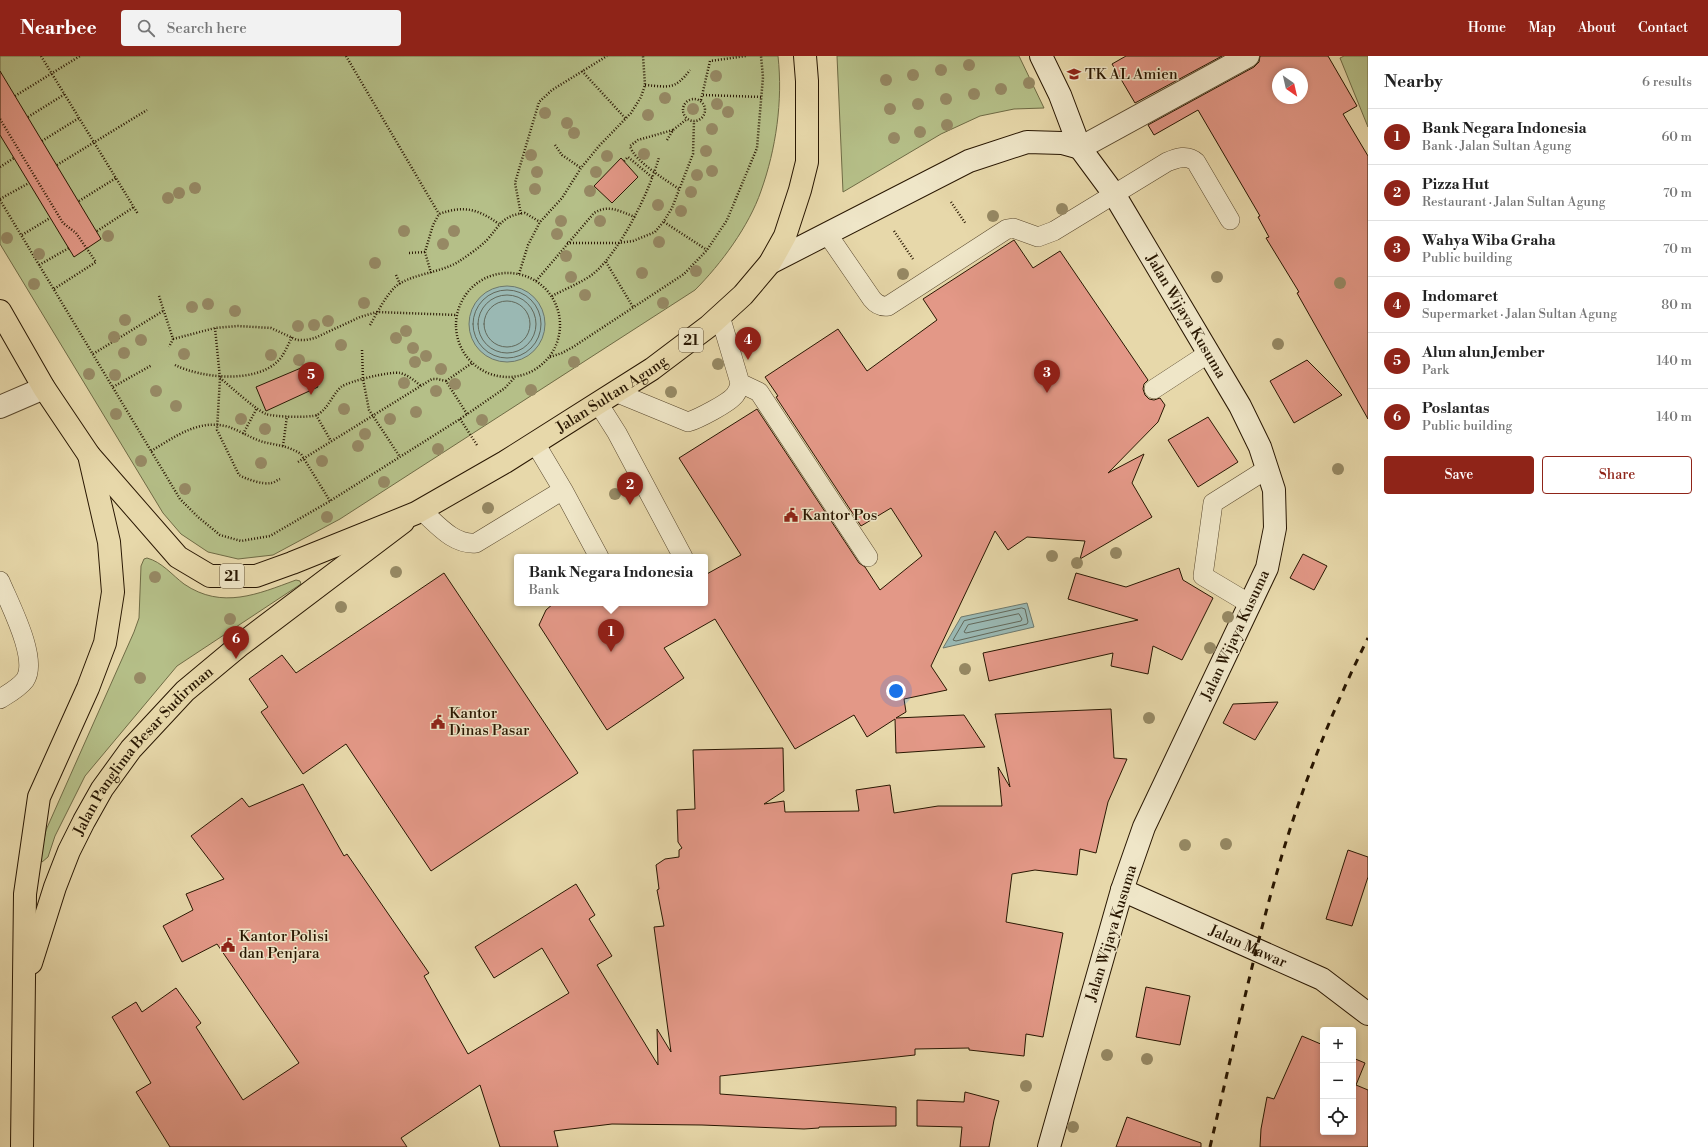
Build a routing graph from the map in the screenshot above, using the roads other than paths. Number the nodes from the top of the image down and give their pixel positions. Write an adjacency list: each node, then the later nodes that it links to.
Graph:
1 (805, 56): 8 (main road, Jalan Sultan Agung / 21)
2 (1041, 56): 4 (street, Jalan Wijaya Kusuma)
3 (1248, 56): 4 (street)
4 (1080, 148): 5 (street, Jalan Wijaya Kusuma); 7 (street)
5 (1114, 194): 6 (lane); 7 (lane); 11 (street, Jalan Wijaya Kusuma)
6 (1230, 220)
7 (828, 235): 8 (street)
8 (770, 263): 10 (main road, Jalan Sultan Agung / 21)
9 (0, 311): 13 (main road, 21)
10 (720, 316): 12 (lane); 15 (main road, Jalan Sultan Agung / 21)
11 (1209, 353): 14 (lane); 19 (street, Jalan Wijaya Kusuma)
12 (740, 383): 15 (lane); 24 (lane)
13 (44, 388): 16 (street); 18 (main road, 21)
14 (1154, 389)
15 (607, 397): 17 (main road, Jalan Sultan Agung / 21); 23 (lane)
16 (0, 407)
17 (535, 443): 20 (lane); 21 (main road, Jalan Sultan Agung / 21)
18 (89, 455): 21 (main road, 21); 29 (main road, Jalan Panglima Besar Sudirman)
19 (1267, 470): 26 (street, Jalan Wijaya Kusuma); 26 (lane)
20 (563, 490): 21 (lane); 22 (lane)
21 (418, 511): 29 (main road, Jalan Panglima Besar Sudirman)
22 (597, 554)
23 (681, 554)
24 (868, 557)
25 (0, 580): 27 (lane)
26 (1250, 604): 28 (street, Jalan Wijaya Kusuma)
27 (0, 700)
28 (1122, 890): 30 (street, Jalan Mawar); 32 (street, Jalan Wijaya Kusuma)
29 (23, 986): 31 (main road, Jalan Panglima Besar Sudirman)
30 (1368, 1014)
31 (22, 1147)
32 (1049, 1147)

